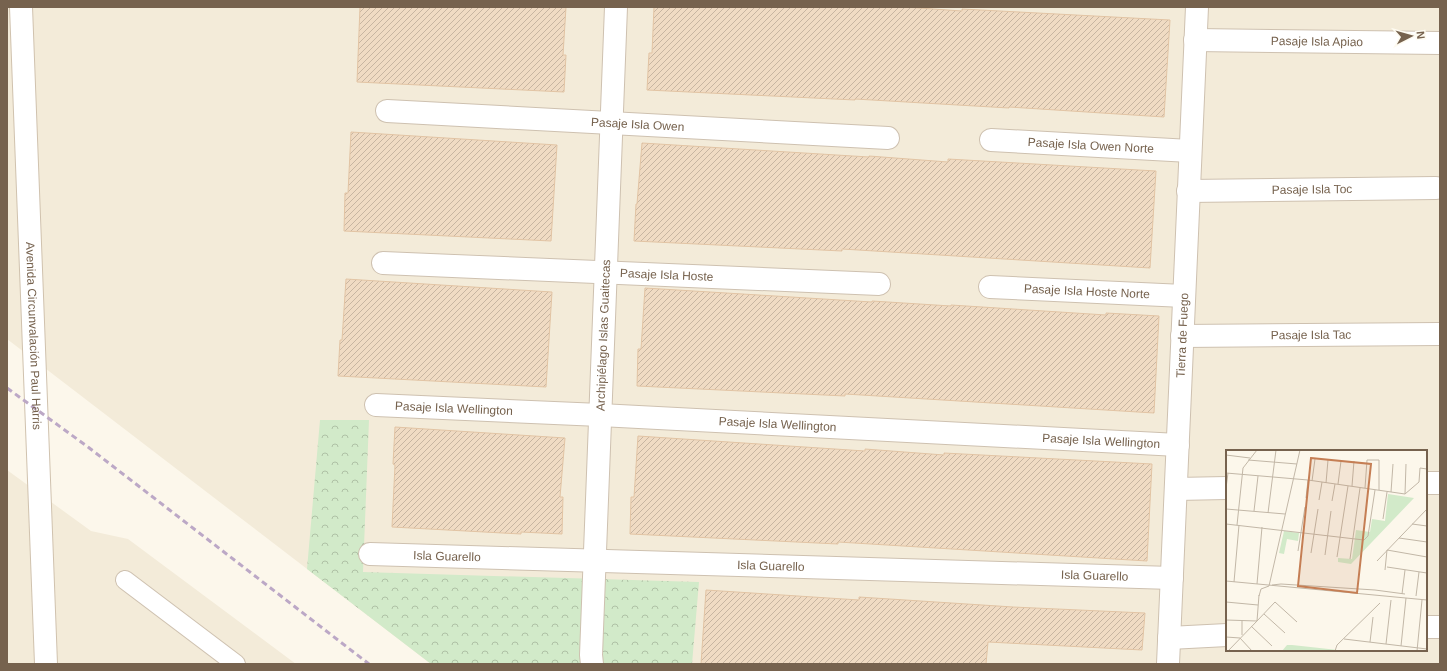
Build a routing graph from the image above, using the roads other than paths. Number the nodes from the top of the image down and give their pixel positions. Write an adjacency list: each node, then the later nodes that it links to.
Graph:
1 (21, 7): 35 (street, Avenida Circunvalación Paul Harris)
2 (616, 7): 7 (street, Archipiélago Islas Guaitecas)
3 (1197, 7): 4 (street, Tierra de Fuego)
4 (1195, 40): 5 (street, Pasaje Isla Apiao); 10 (street, Tierra de Fuego)
5 (1440, 43)
6 (387, 111): 7 (street, Pasaje Isla Owen)
7 (612, 122): 8 (street, Pasaje Isla Owen); 14 (street, Archipiélago Islas Guaitecas)
8 (888, 138)
9 (991, 140): 10 (street, Pasaje Isla Owen Norte)
10 (1190, 152): 12 (street, Tierra de Fuego)
11 (1436, 188): 12 (street, Pasaje Isla Toc)
12 (1188, 190): 17 (street, Tierra de Fuego)
13 (383, 263): 14 (street, Pasaje Isla Hoste)
14 (606, 272): 15 (street, Pasaje Isla Hoste); 21 (street, Archipiélago Islas Guaitecas)
15 (879, 284)
16 (990, 287): 17 (street, Pasaje Isla Hoste Norte)
17 (1184, 296): 19 (street, Tierra de Fuego)
18 (1440, 334): 19 (street, Pasaje Isla Tac)
19 (1182, 336): 22 (street, Tierra de Fuego)
20 (376, 405): 21 (street, Pasaje Isla Wellington)
21 (600, 415): 22 (street, Pasaje Isla Wellington); 28 (street, Archipiélago Islas Guaitecas)
22 (1178, 445): 26 (street, Tierra de Fuego)
23 (1427, 483): 24 (street)
24 (1440, 483)
25 (1226, 488): 26 (street)
26 (1176, 489): 29 (street, Tierra de Fuego)
27 (370, 554): 28 (street, Isla Guarello)
28 (594, 560): 29 (street, Isla Guarello); 37 (street, Archipiélago Islas Guaitecas)
29 (1172, 578): 34 (street, Tierra de Fuego)
30 (125, 580): 36 (lane)
31 (1427, 627): 32 (street)
32 (1440, 627)
33 (1226, 635): 34 (street)
34 (1169, 638): 38 (street, Tierra de Fuego)
35 (46, 664)
36 (236, 664)
37 (592, 664)
38 (1168, 664)

